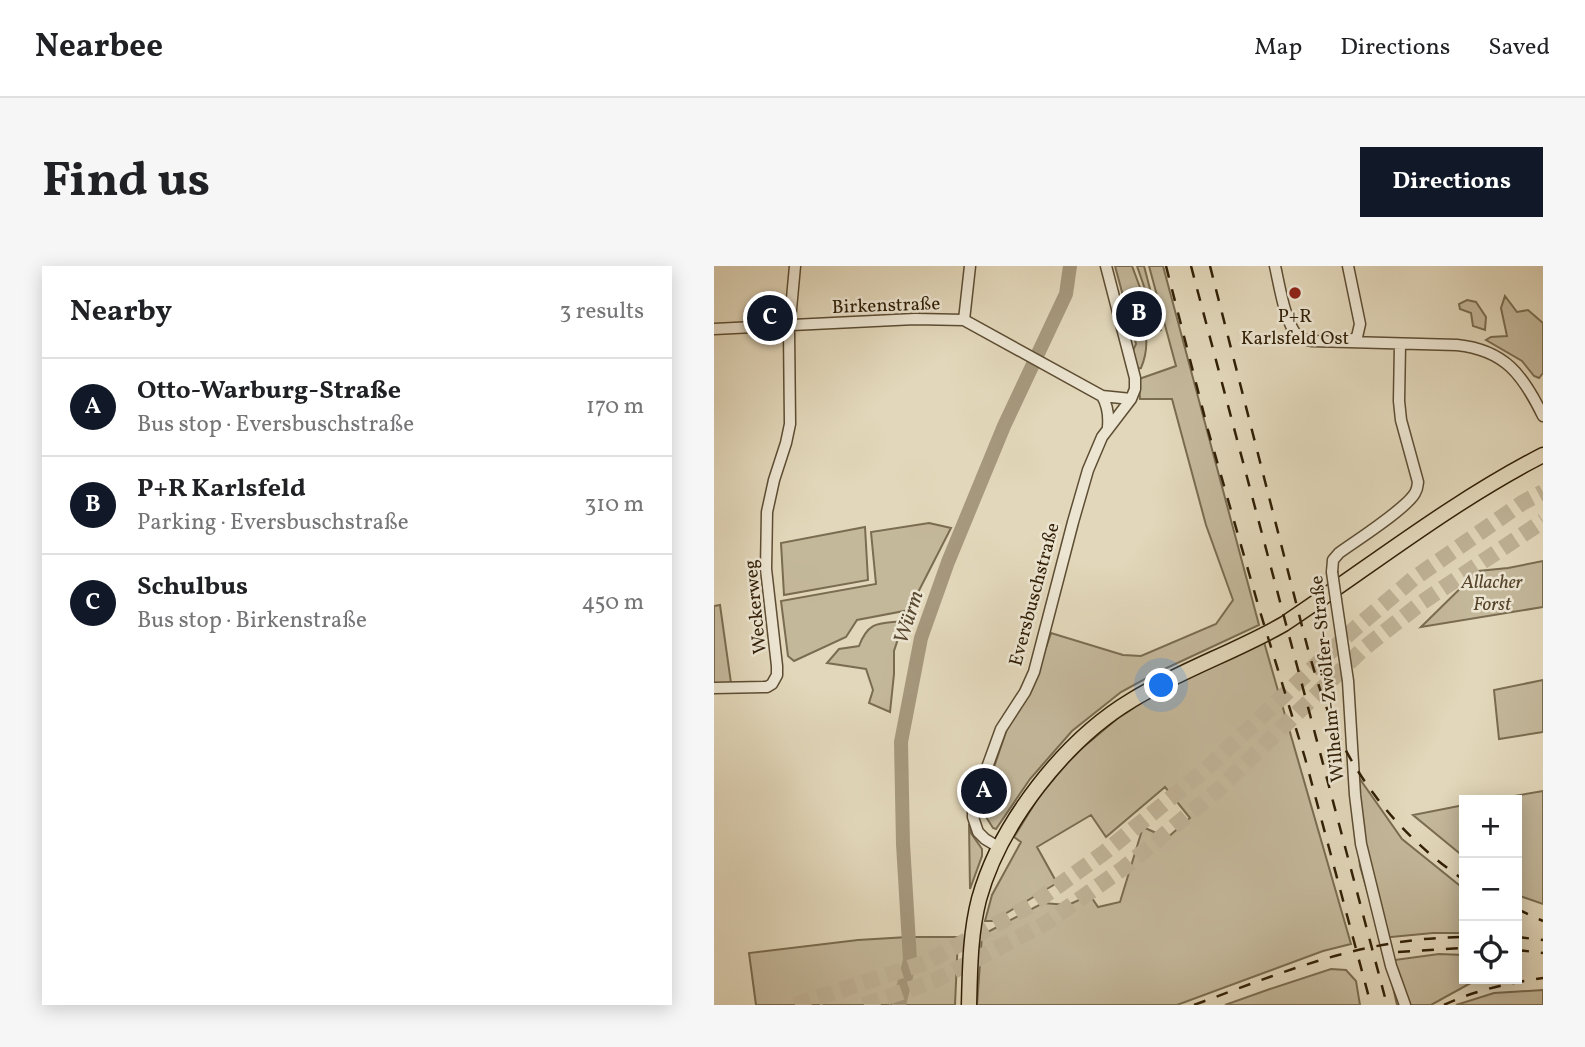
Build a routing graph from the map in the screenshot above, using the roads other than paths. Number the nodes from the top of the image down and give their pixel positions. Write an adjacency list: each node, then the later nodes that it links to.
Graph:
1 (795, 266): 7 (street, Weckerweg)
2 (970, 266): 6 (street)
3 (1105, 266): 13 (street)
4 (1275, 266): 10 (street)
5 (1348, 266): 8 (street)
6 (964, 320): 7 (street, Birkenstraße); 12 (street, Birkenstraße)
7 (789, 324): 9 (street, Birkenstraße); 17 (street, Weckerweg)
8 (1360, 324): 10 (street); 11 (street)
9 (714, 329)
10 (1347, 342): 11 (street)
11 (1400, 344): 14 (street); 20 (street, Wilhelm-Zwölfer-Straße, bridge)
12 (1102, 396): 13 (street); 15 (street)
13 (1131, 399): 15 (street, Eversbuschstraße)
14 (1543, 416)
15 (1108, 427): 18 (street, Eversbuschstraße)
16 (1543, 455): 18 (main road)
17 (714, 688)
18 (1000, 848): 19 (main road)
19 (969, 1005)
20 (1405, 1005)

